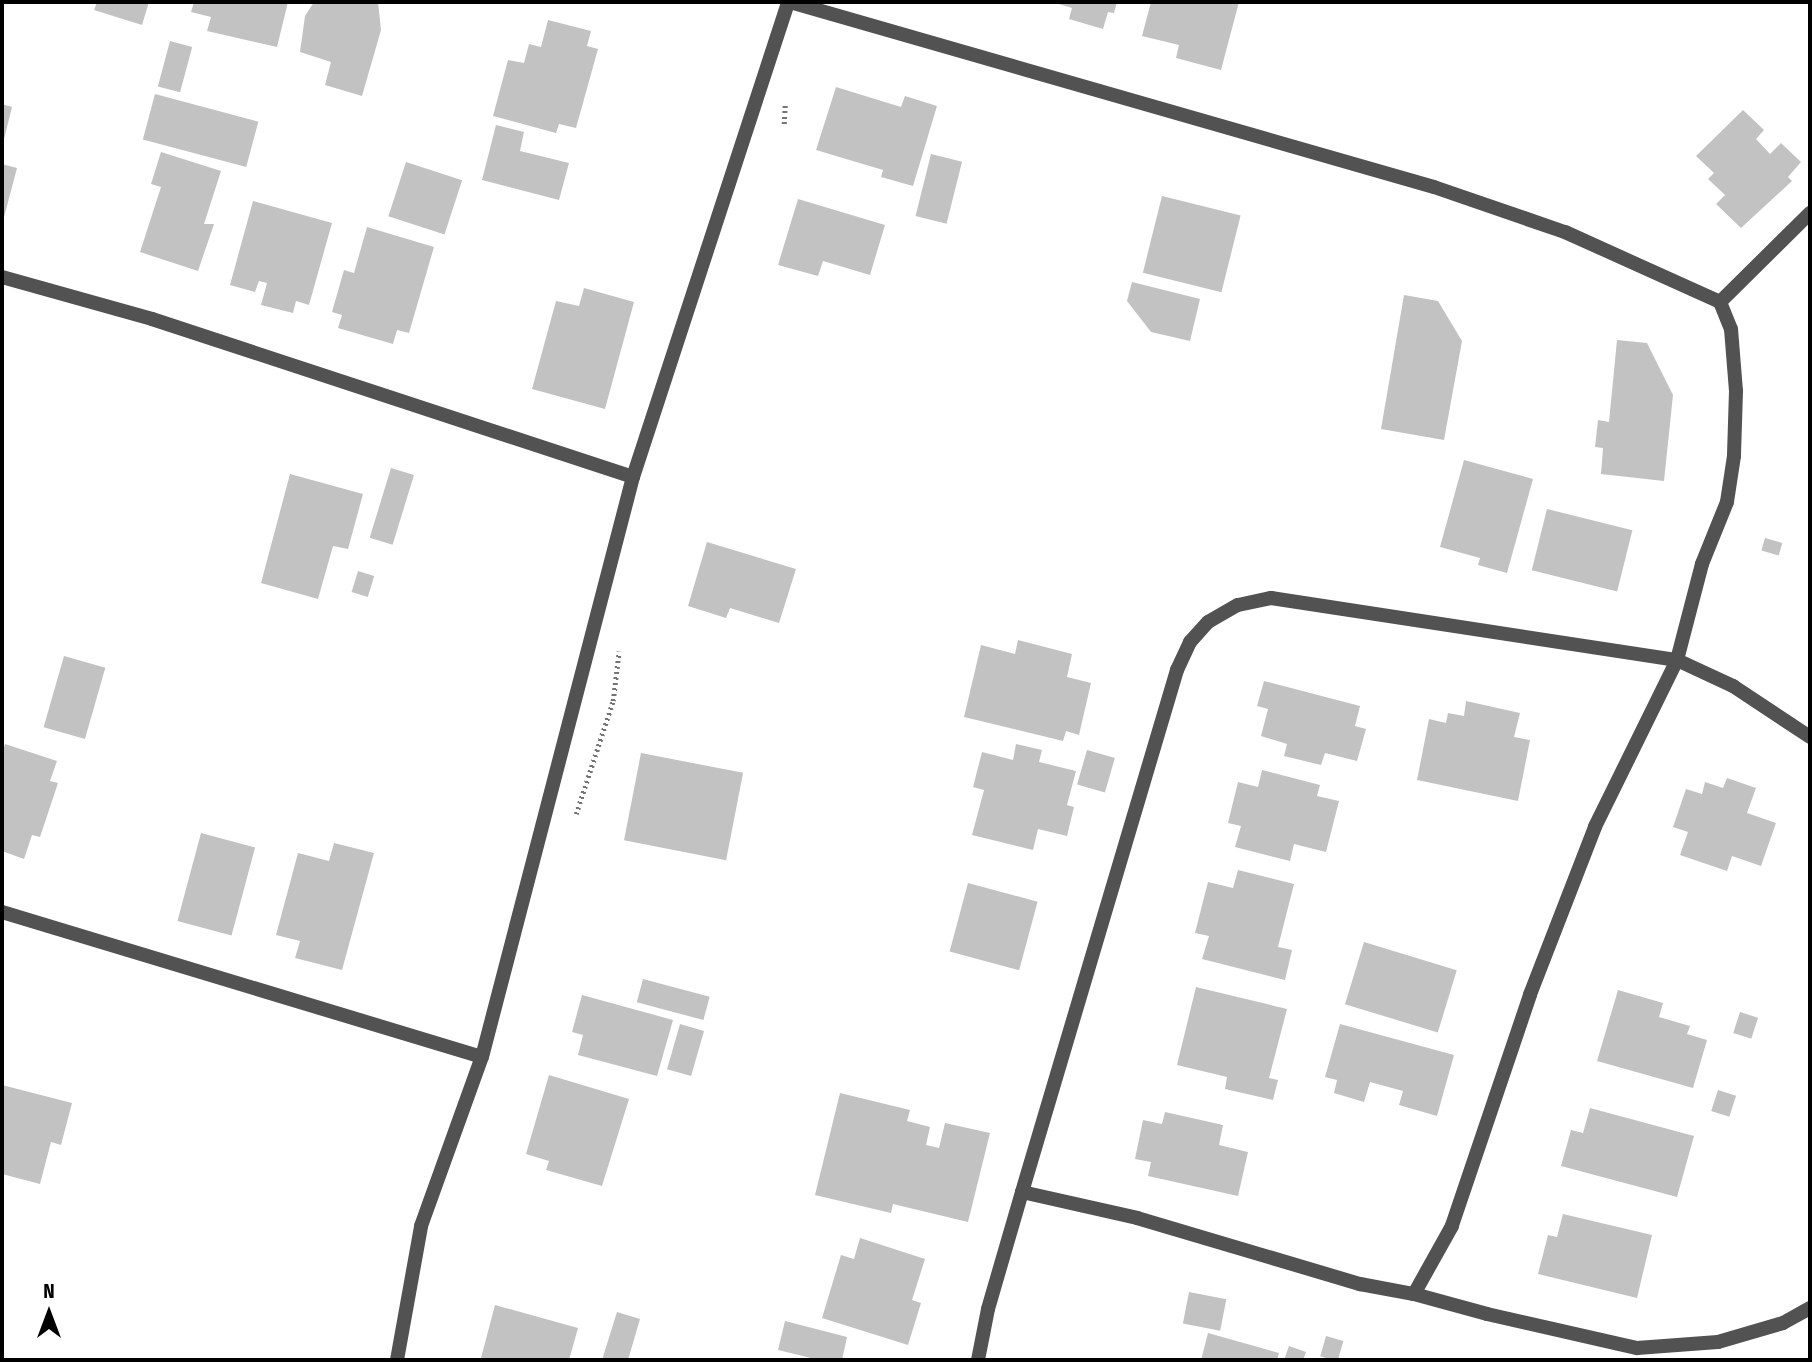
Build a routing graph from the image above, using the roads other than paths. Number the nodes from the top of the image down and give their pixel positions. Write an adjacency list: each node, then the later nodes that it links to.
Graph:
1 (789, 2): 4 (street); 5 (street)
2 (1810, 213): 4 (street)
3 (2, 277): 5 (street)
4 (1720, 302): 6 (street)
5 (633, 477): 9 (street)
6 (1677, 660): 7 (street); 10 (street); 11 (street)
7 (1810, 737)
8 (2, 912): 9 (street)
9 (482, 1057): 14 (street)
10 (1022, 1192): 11 (street); 15 (street)
11 (1414, 1294): 13 (street)
12 (1810, 1308): 13 (street)
13 (1637, 1354)
14 (397, 1360)
15 (978, 1360)

